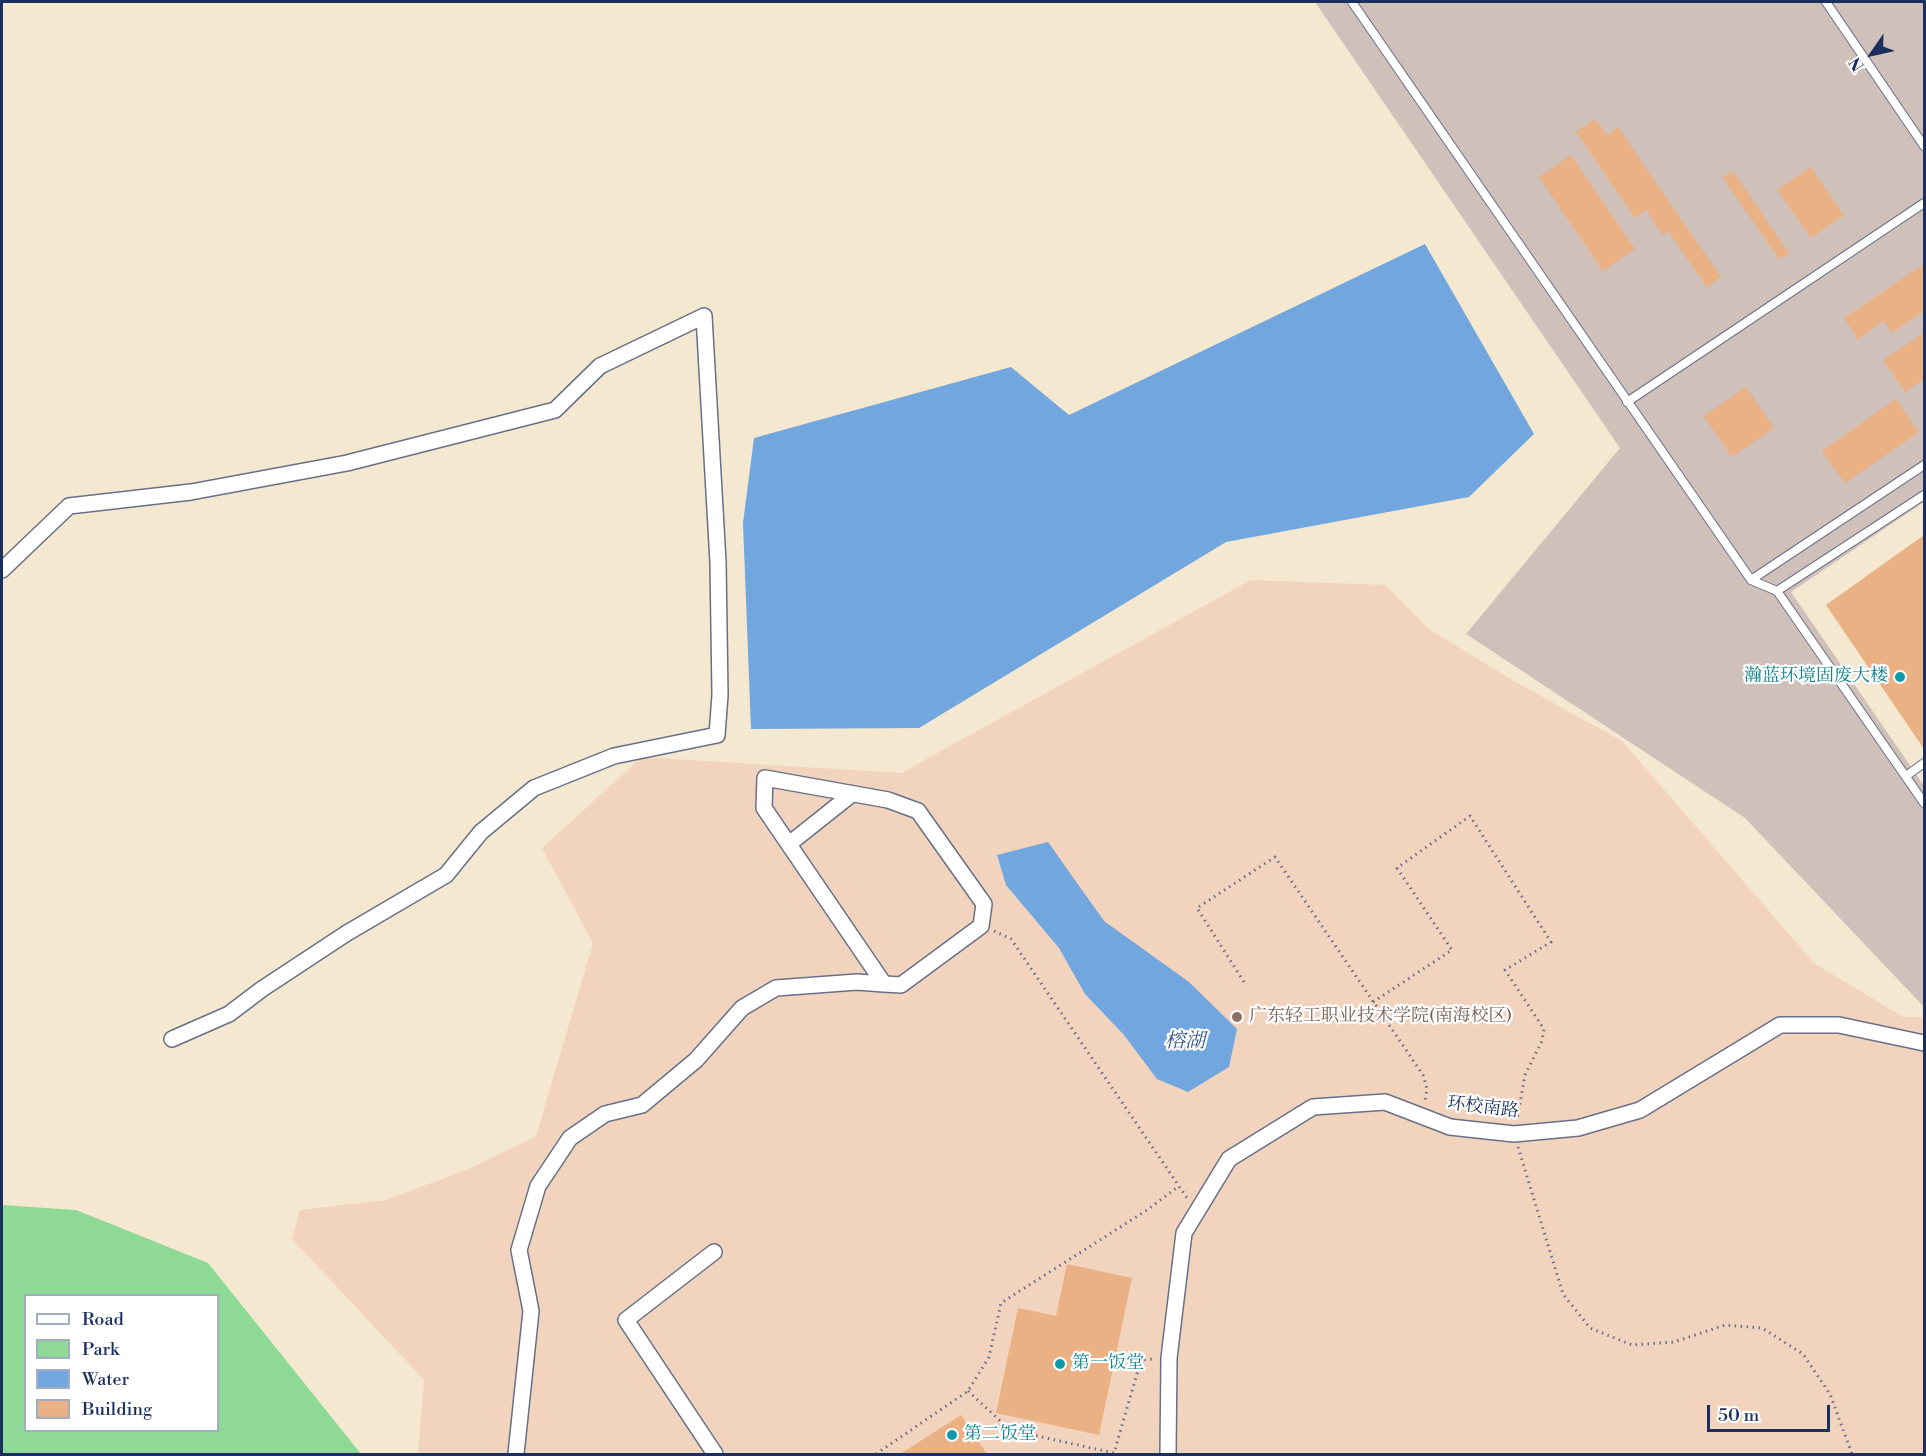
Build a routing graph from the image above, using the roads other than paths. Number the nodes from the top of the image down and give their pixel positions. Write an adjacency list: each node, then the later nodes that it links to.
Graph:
1 (1352, 2): 5 (lane)
2 (1826, 2): 3 (lane)
3 (1924, 146)
4 (1924, 203): 5 (lane)
5 (1627, 402): 9 (lane)
6 (1924, 465): 9 (lane)
7 (1924, 495): 10 (lane)
8 (2, 570): 17 (street)
9 (1751, 580): 10 (lane)
10 (1777, 591): 12 (lane)
11 (1924, 763): 12 (lane)
12 (1906, 776): 14 (lane)
13 (852, 794): 15 (street); 15 (street); 16 (street)
14 (1924, 803)
15 (789, 844): 16 (street)
16 (884, 984): 20 (street)
17 (172, 1039)
18 (1924, 1043): 22 (street, 环校南路)
19 (714, 1252): 21 (street)
20 (516, 1455)
21 (716, 1455)
22 (1168, 1455)

